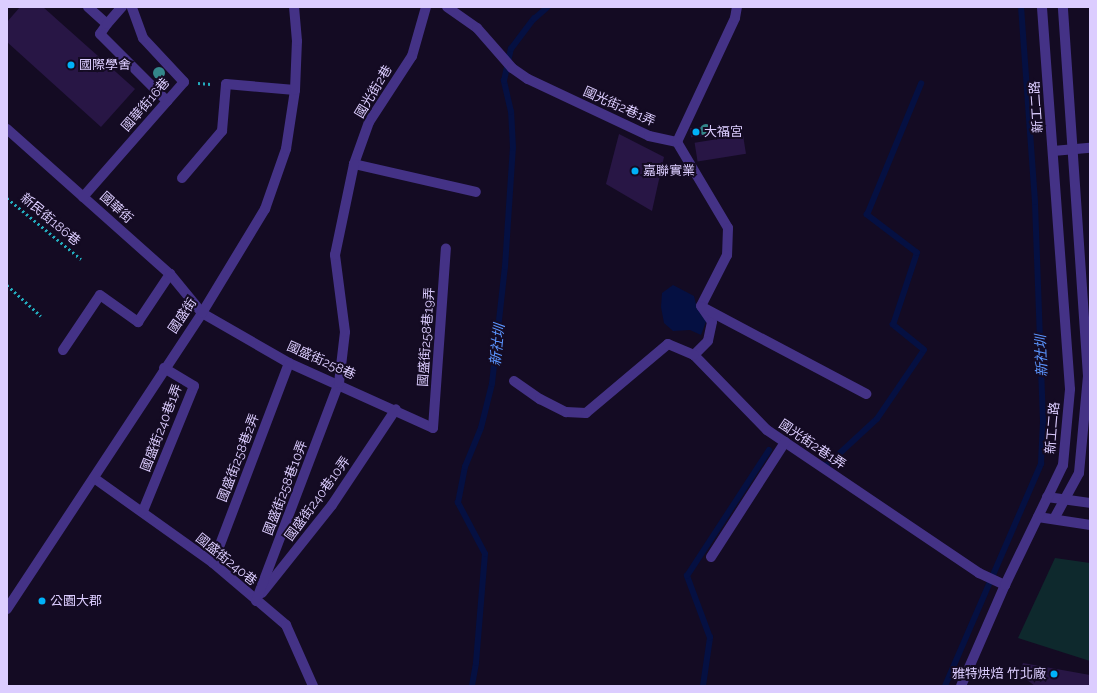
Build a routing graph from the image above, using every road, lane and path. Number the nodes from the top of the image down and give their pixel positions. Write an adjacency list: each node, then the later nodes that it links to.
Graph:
1 (88, 7): 10 (street)
2 (122, 7): 10 (street)
3 (132, 7): 11 (street, 國華街16巷)
4 (294, 7): 13 (street, 國盛街)
5 (426, 7): 20 (street, 國光街2巷)
6 (447, 7): 16 (street, 國光街2巷1弄)
7 (737, 7): 16 (street)
8 (1042, 7): 19 (street, 新工二路)
9 (1063, 7): 18 (street)
10 (107, 24): 14 (street)
11 (184, 82): 12 (path); 14 (street, 國華街16巷)
12 (226, 84): 13 (street); 21 (street)
13 (294, 90): 30 (street, 國盛街)
14 (167, 101): 23 (street, 國華街16巷)
15 (7, 129): 23 (street, 國華街)
16 (677, 142): 29 (street)
17 (1090, 148): 18 (street)
18 (1072, 150): 19 (street); 44 (street)
19 (1054, 151): 43 (street, 新工二路)
20 (354, 164): 22 (street); 37 (street, 國光街2巷)
21 (182, 178)
22 (476, 192)
23 (84, 197): 27 (street, 國華街)
24 (7, 198): 26 (path, 新民街186巷)
25 (446, 248): 40 (street, 國盛街258巷19弄)
26 (81, 259)
27 (170, 274): 30 (street, 國華街); 32 (street)
28 (7, 285): 31 (path)
29 (701, 306): 33 (street); 38 (street)
30 (202, 314): 34 (street, 國盛街258巷); 35 (street, 國盛街)
31 (40, 316)
32 (63, 350)
33 (694, 355): 36 (street); 41 (street, 國光街2巷1弄)
34 (289, 363): 37 (street, 國盛街258巷); 51 (street, 國盛街258巷2弄)
35 (164, 368): 42 (street, 國盛街); 46 (street, 國盛街240巷1弄)
36 (514, 381)
37 (339, 383): 39 (street, 國盛街258巷); 53 (street, 國盛街258巷10弄)
38 (866, 394)
39 (396, 409): 40 (street, 國盛街258巷); 53 (street, 國盛街240巷10弄)
40 (433, 428)
41 (785, 442): 50 (street); 52 (street, 國光街2巷1弄)
42 (94, 478): 46 (street, 國盛街240巷); 54 (street, 國盛街)
43 (1047, 497): 44 (street); 47 (street, 新工二路)
44 (1064, 500): 45 (street); 48 (street)
45 (1090, 503)
46 (143, 511): 51 (street, 國盛街240巷)
47 (1038, 517): 48 (street); 52 (street, 新工二路)
48 (1054, 519): 49 (street)
49 (1090, 525)
50 (711, 557)
51 (212, 564): 53 (street, 國盛街240巷)
52 (1005, 585): 56 (street, 新工二路)
53 (256, 601): 55 (street, 國盛街240巷)
54 (7, 609)
55 (313, 686)
56 (961, 686)

